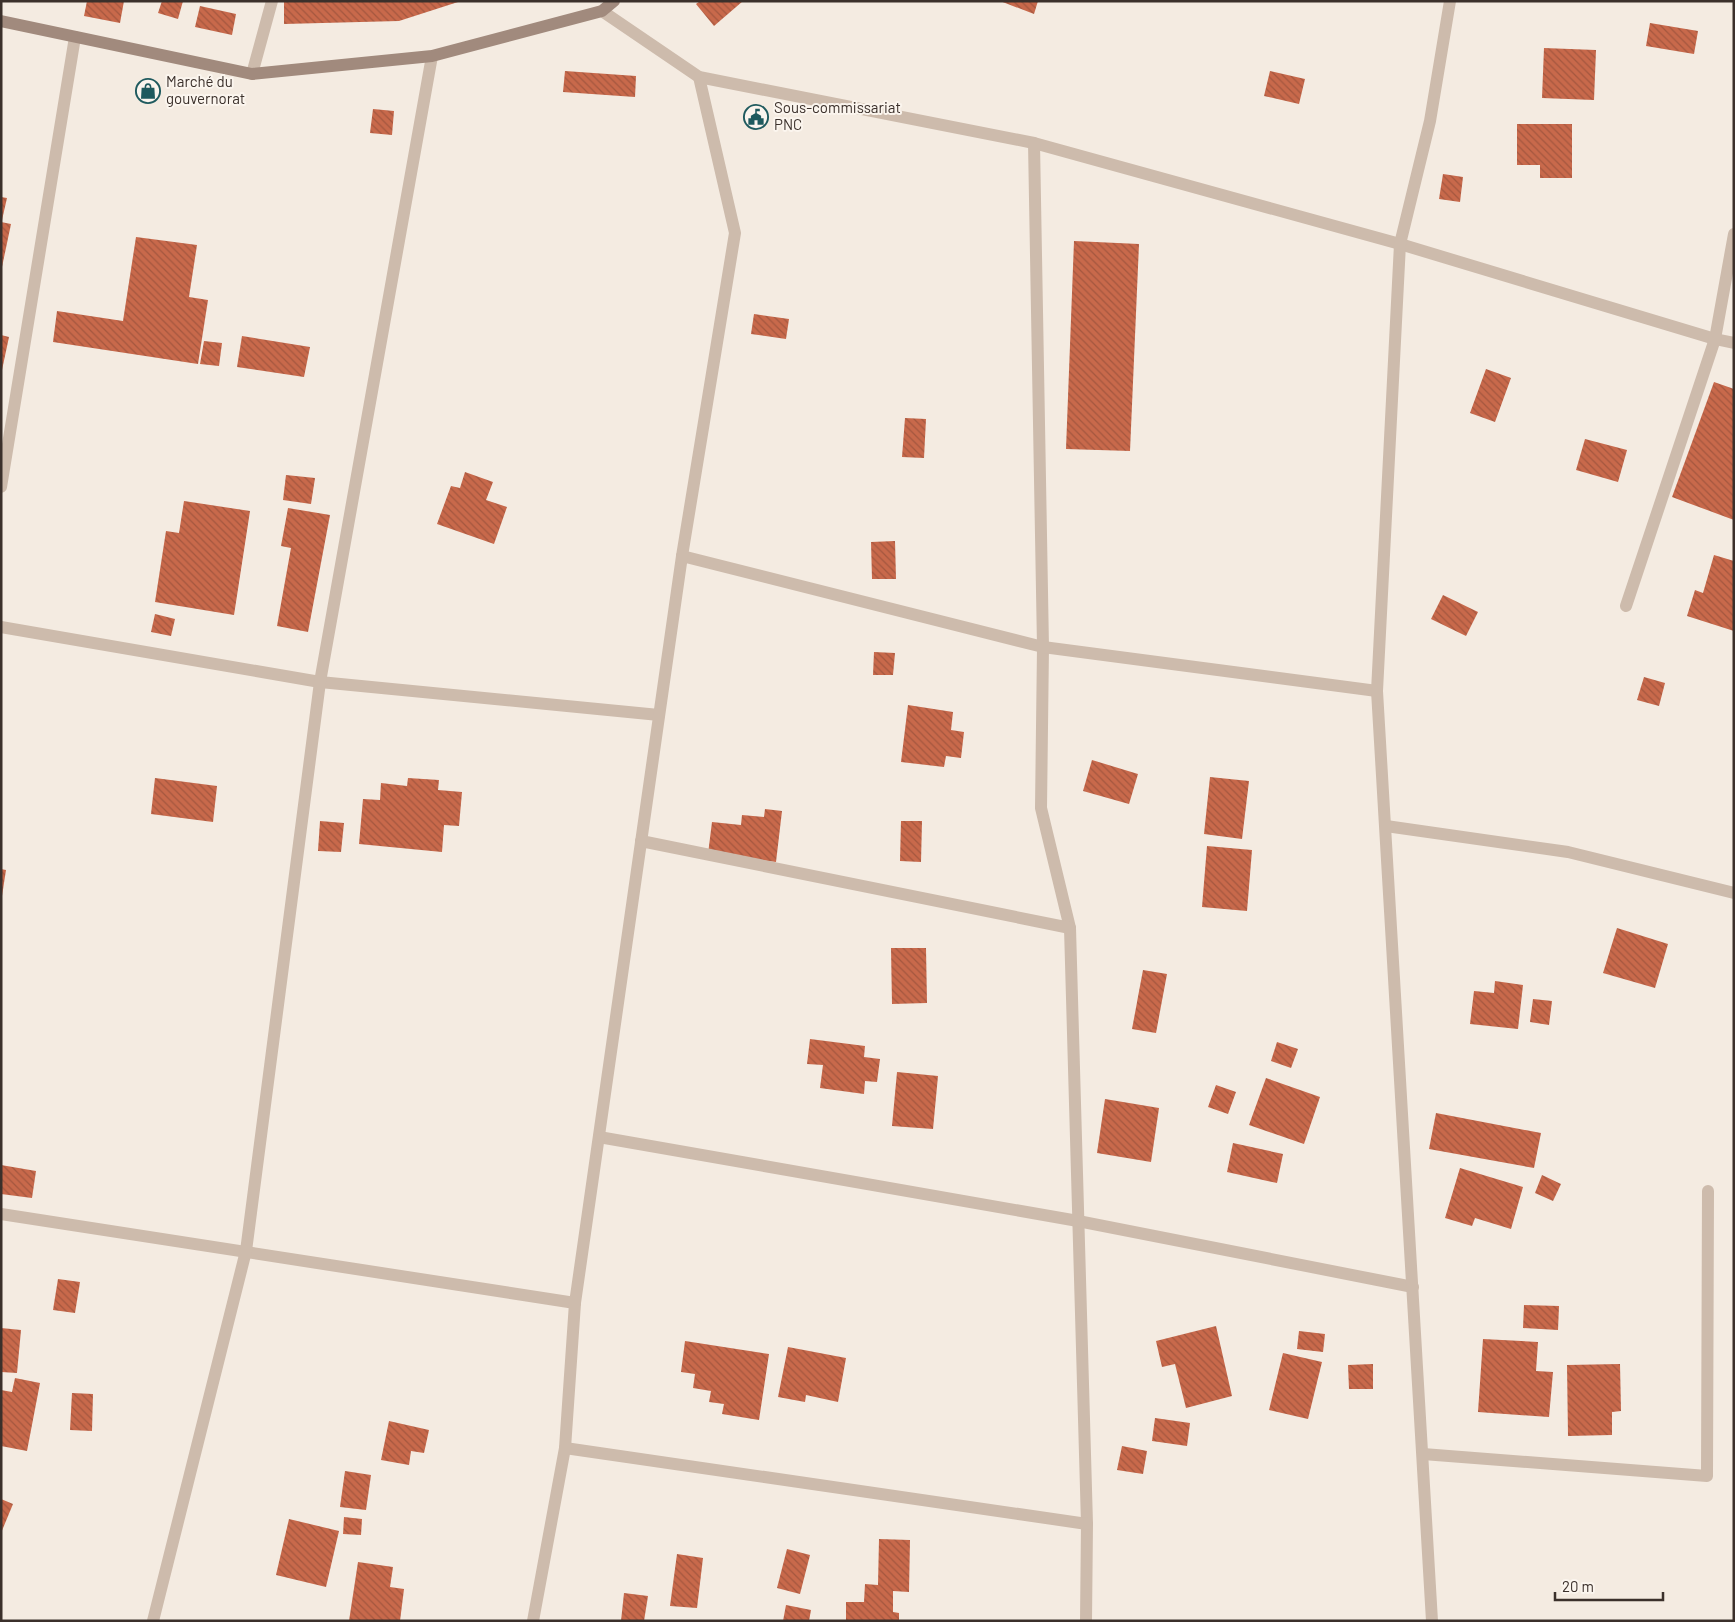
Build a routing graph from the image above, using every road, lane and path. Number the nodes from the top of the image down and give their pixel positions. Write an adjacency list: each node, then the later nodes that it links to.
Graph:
1 (272, 1): 8 (street)
2 (614, 1): 4 (street)
3 (1450, 1): 12 (street)
4 (602, 11): 7 (street); 9 (street)
5 (1, 21): 6 (street)
6 (75, 37): 8 (street); 15 (street)
7 (432, 56): 8 (street); 20 (street)
8 (252, 74)
9 (699, 77): 10 (street); 16 (street)
10 (1034, 143): 12 (street); 19 (street)
11 (1734, 234): 13 (street)
12 (1400, 244): 13 (street); 21 (street)
13 (1715, 339): 14 (street); 17 (street)
14 (1734, 343)
15 (1, 488)
16 (682, 556): 19 (street); 22 (street)
17 (1626, 606)
18 (1, 627): 20 (street)
19 (1043, 647): 21 (street); 26 (street)
20 (320, 682): 22 (street); 31 (street)
21 (1377, 691): 23 (street)
22 (659, 715): 24 (street)
23 (1386, 826): 25 (street); 32 (street)
24 (641, 841): 26 (street); 27 (street)
25 (1734, 893)
26 (1070, 928): 30 (street)
27 (598, 1136): 30 (street); 33 (street)
28 (1708, 1191): 35 (street)
29 (1, 1214): 31 (street)
30 (1078, 1221): 32 (street); 36 (street)
31 (246, 1251): 33 (street); 37 (street)
32 (1413, 1288): 35 (street)
33 (575, 1303): 34 (street)
34 (565, 1448): 36 (street); 38 (street)
35 (1423, 1454): 40 (street)
36 (1087, 1524): 39 (street)
37 (153, 1621)
38 (533, 1621)
39 (1086, 1621)
40 (1432, 1621)

